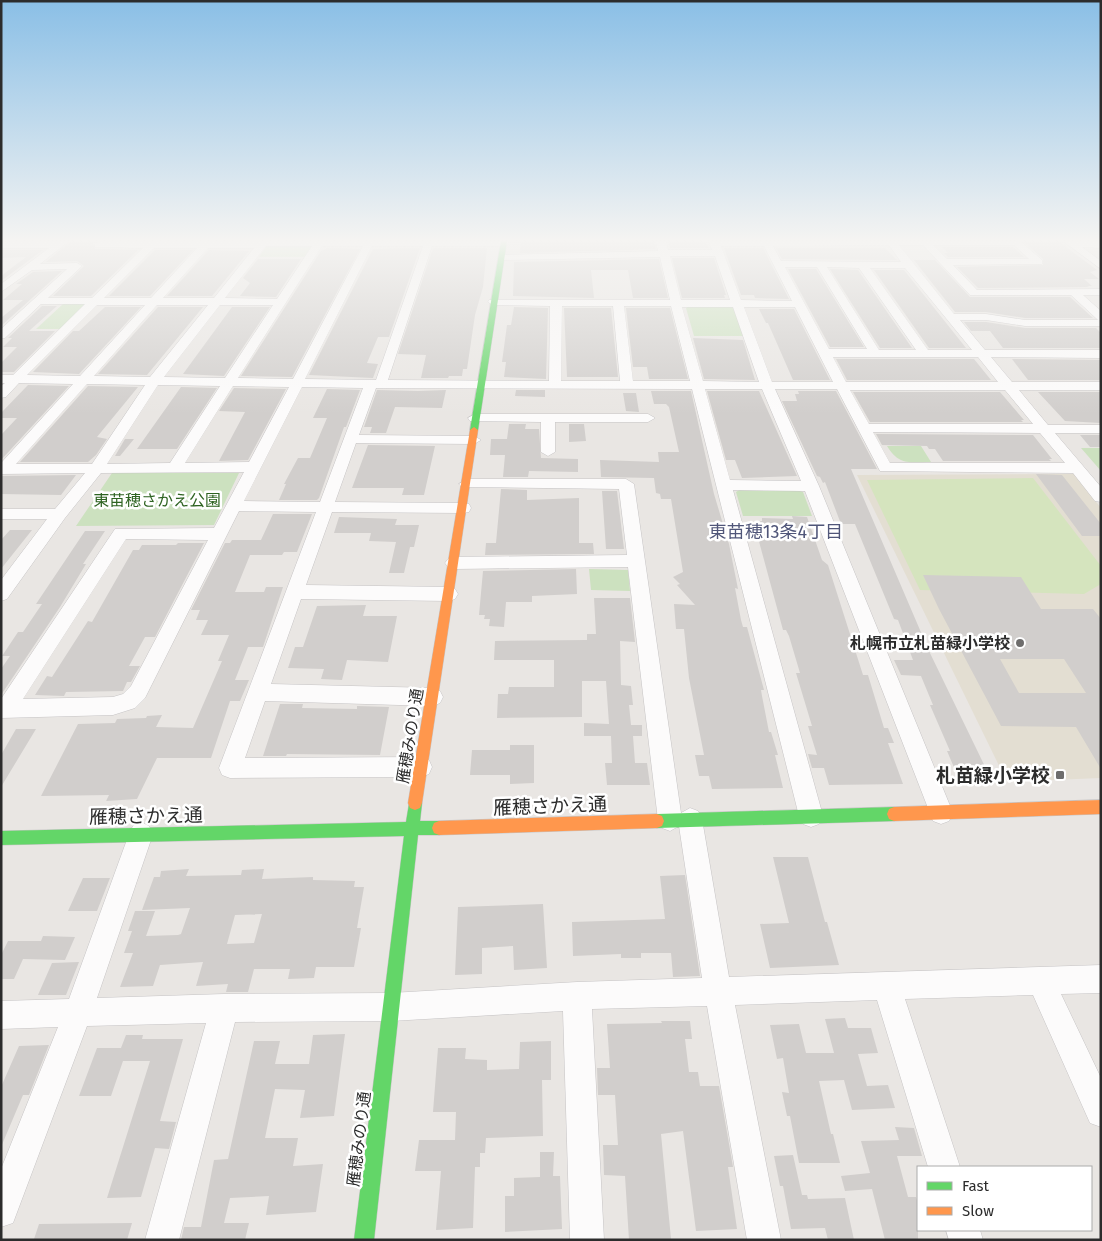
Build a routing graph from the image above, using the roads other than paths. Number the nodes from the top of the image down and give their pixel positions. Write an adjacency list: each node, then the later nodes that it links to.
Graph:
1 (41, 299): 15 (street)
2 (155, 299): 17 (street)
3 (220, 299): 18 (street)
4 (283, 299): 19 (street)
5 (340, 299): 40 (street)
6 (408, 299): 41 (street)
7 (494, 299): 20 (street, 雁穂みのり通)
8 (675, 299): 21 (street)
9 (736, 299): 24 (street)
10 (796, 299): 25 (street)
11 (842, 299): 30 (street)
12 (886, 299): 32 (street)
13 (936, 299): 26 (street)
14 (1081, 299): 27 (street)
15 (39, 301): 16 (street); 29 (street)
16 (95, 301): 17 (street); 36 (street)
17 (153, 302): 18 (street); 37 (street)
18 (218, 302): 19 (street); 38 (street)
19 (281, 302): 39 (street)
20 (493, 302): 22 (street); 42 (street, 雁穂みのり通)
21 (676, 303): 23 (street); 24 (street); 45 (street)
22 (556, 304): 23 (street); 43 (street)
23 (618, 304): 44 (street)
24 (738, 304): 25 (street); 46 (street)
25 (799, 304): 31 (street)
26 (951, 317): 28 (street); 33 (street)
27 (1101, 317)
28 (1101, 323)
29 (1, 335)
30 (875, 352): 31 (street); 32 (street)
31 (824, 353): 49 (street)
32 (924, 353): 33 (street)
33 (981, 353): 34 (street); 47 (street)
34 (1101, 354)
35 (1, 379): 36 (street)
36 (16, 380): 37 (street); 50 (street)
37 (83, 380): 38 (street); 61 (street)
38 (154, 381): 39 (street); 62 (street)
39 (230, 381): 40 (street); 63 (street)
40 (297, 382): 41 (street); 60 (street)
41 (376, 383): 42 (street); 57 (street)
42 (483, 383): 43 (street); 51 (street, 雁穂みのり通)
43 (555, 384): 44 (street)
44 (627, 385): 45 (street)
45 (698, 385): 46 (street); 66 (street)
46 (767, 386): 49 (street); 67 (street)
47 (1007, 386): 48 (street); 49 (street); 56 (street)
48 (1101, 386)
49 (841, 387): 54 (street)
50 (1, 394)
51 (476, 418): 52 (street); 58 (street, 雁穂みのり通)
52 (548, 418): 53 (street); 59 (street)
53 (648, 418)
54 (864, 428): 56 (street); 64 (street)
55 (1101, 429): 56 (street)
56 (1044, 430): 64 (street)
57 (350, 439): 58 (street); 70 (street)
58 (474, 440): 65 (street, 雁穂みのり通)
59 (548, 452)
60 (252, 467): 63 (street); 69 (street)
61 (3, 468): 62 (street)
62 (97, 468): 63 (street); 73 (street)
63 (174, 468)
64 (1076, 468): 68 (street)
65 (467, 484): 71 (street, 雁穂みのり通); 75 (street)
66 (725, 485): 67 (street); 86 (street)
67 (811, 486): 84 (street)
68 (1101, 497)
69 (233, 506): 70 (street); 74 (street)
70 (325, 506): 71 (street); 77 (street)
71 (463, 508): 76 (street, 雁穂みのり通)
72 (1, 514): 73 (street)
73 (59, 514): 78 (street)
74 (218, 534): 82 (street); 82 (street)
75 (636, 561): 76 (street); 87 (street)
76 (454, 563): 79 (street, 雁穂みのり通)
77 (295, 592): 79 (street); 80 (street)
78 (1, 594)
79 (449, 594): 81 (street, 雁穂みのり通)
80 (256, 692): 81 (street); 83 (street)
81 (432, 696): 83 (street, 雁穂みのり通)
82 (4, 709)
83 (421, 767): 88 (street, 雁穂みのり通)
84 (941, 812): 85 (street, 雁穂さかえ通); 86 (street, 雁穂さかえ通)
85 (1098, 812)
86 (811, 816): 87 (street, 雁穂さかえ通)
87 (680, 819): 88 (street, 雁穂さかえ通); 94 (street)
88 (412, 827): 89 (street, 雁穂さかえ通); 96 (street, 雁穂みのり通)
89 (141, 834): 90 (street, 雁穂さかえ通); 98 (street)
90 (1, 838)
91 (1101, 978): 92 (street)
92 (1041, 981): 93 (street); 100 (street)
93 (887, 986): 94 (street); 101 (street)
94 (718, 991): 95 (street); 106 (street)
95 (577, 996): 96 (street); 105 (street)
96 (391, 1007): 97 (street); 104 (street, 雁穂みのり通)
97 (224, 1008): 98 (street); 103 (street)
98 (78, 1013): 99 (street); 102 (street)
99 (1, 1015)
100 (1101, 1112)
101 (944, 1166)
102 (1, 1211)
103 (162, 1240)
104 (364, 1240)
105 (587, 1240)
106 (764, 1240)

